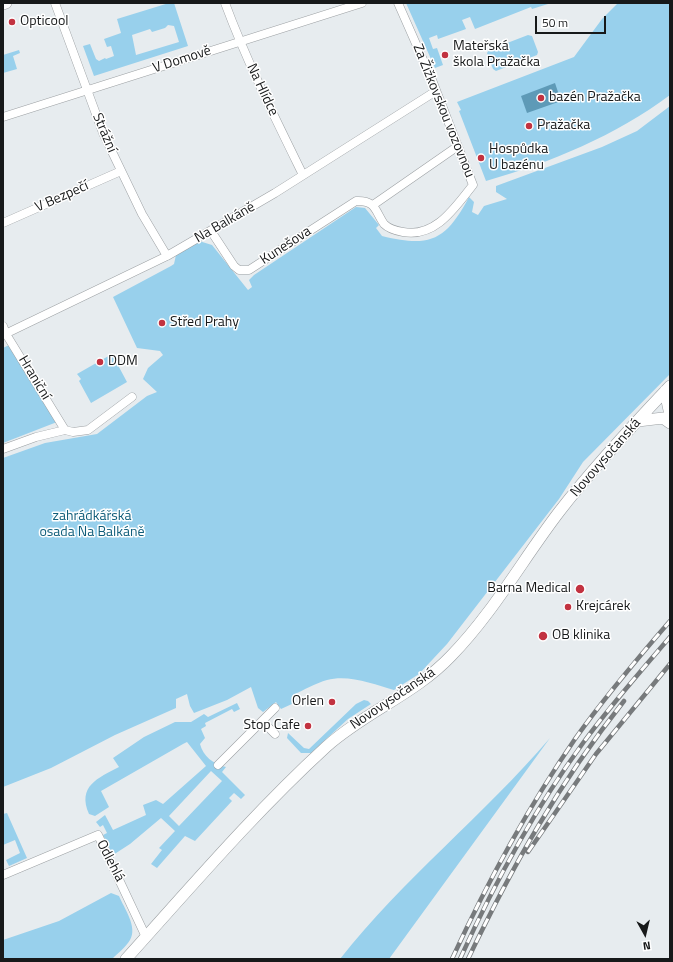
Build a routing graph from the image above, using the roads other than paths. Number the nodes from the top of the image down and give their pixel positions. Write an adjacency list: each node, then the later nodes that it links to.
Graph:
1 (6, 3): 6 (main road)
2 (55, 3): 8 (street, Strážní)
3 (225, 3): 7 (street, Na Hlídce)
4 (362, 3): 7 (street, V Domově)
5 (398, 3): 9 (street, Za Žižkovskou vozovnou)
6 (3, 4)
7 (239, 41): 8 (street, V Domově); 13 (street, Na Hlídce)
8 (88, 90): 10 (street, V Domově); 12 (street, Strážní)
9 (436, 91): 11 (street, Za Žižkovskou vozovnou); 13 (street, Na Balkáně)
10 (3, 117)
11 (458, 146): 14 (street); 14 (street, Za Žižkovskou vozovnou)
12 (121, 170): 15 (street, V Bezpečí); 17 (street, Strážní)
13 (303, 174): 16 (street, Na Balkáně)
14 (373, 205): 16 (street, Kunešova)
15 (3, 223)
16 (211, 232): 17 (street, Na Balkáně)
17 (168, 256): 18 (street, Na Balkáně)
18 (4, 332): 24 (street, Hraniční)
19 (664, 395): 21 (main road); 22 (main road, Novovysočanská)
20 (132, 397): 24 (street)
21 (670, 415)
22 (638, 421): 23 (main road); 31 (main road, Novovysočanská)
23 (670, 423)
24 (66, 430): 25 (street)
25 (3, 449)
26 (275, 708): 27 (street)
27 (262, 721): 28 (street); 29 (street)
28 (275, 734)
29 (218, 764)
30 (3, 875): 31 (street, Odlehlá)
31 (146, 937): 32 (main road, Novovysočanská)
32 (126, 959)

